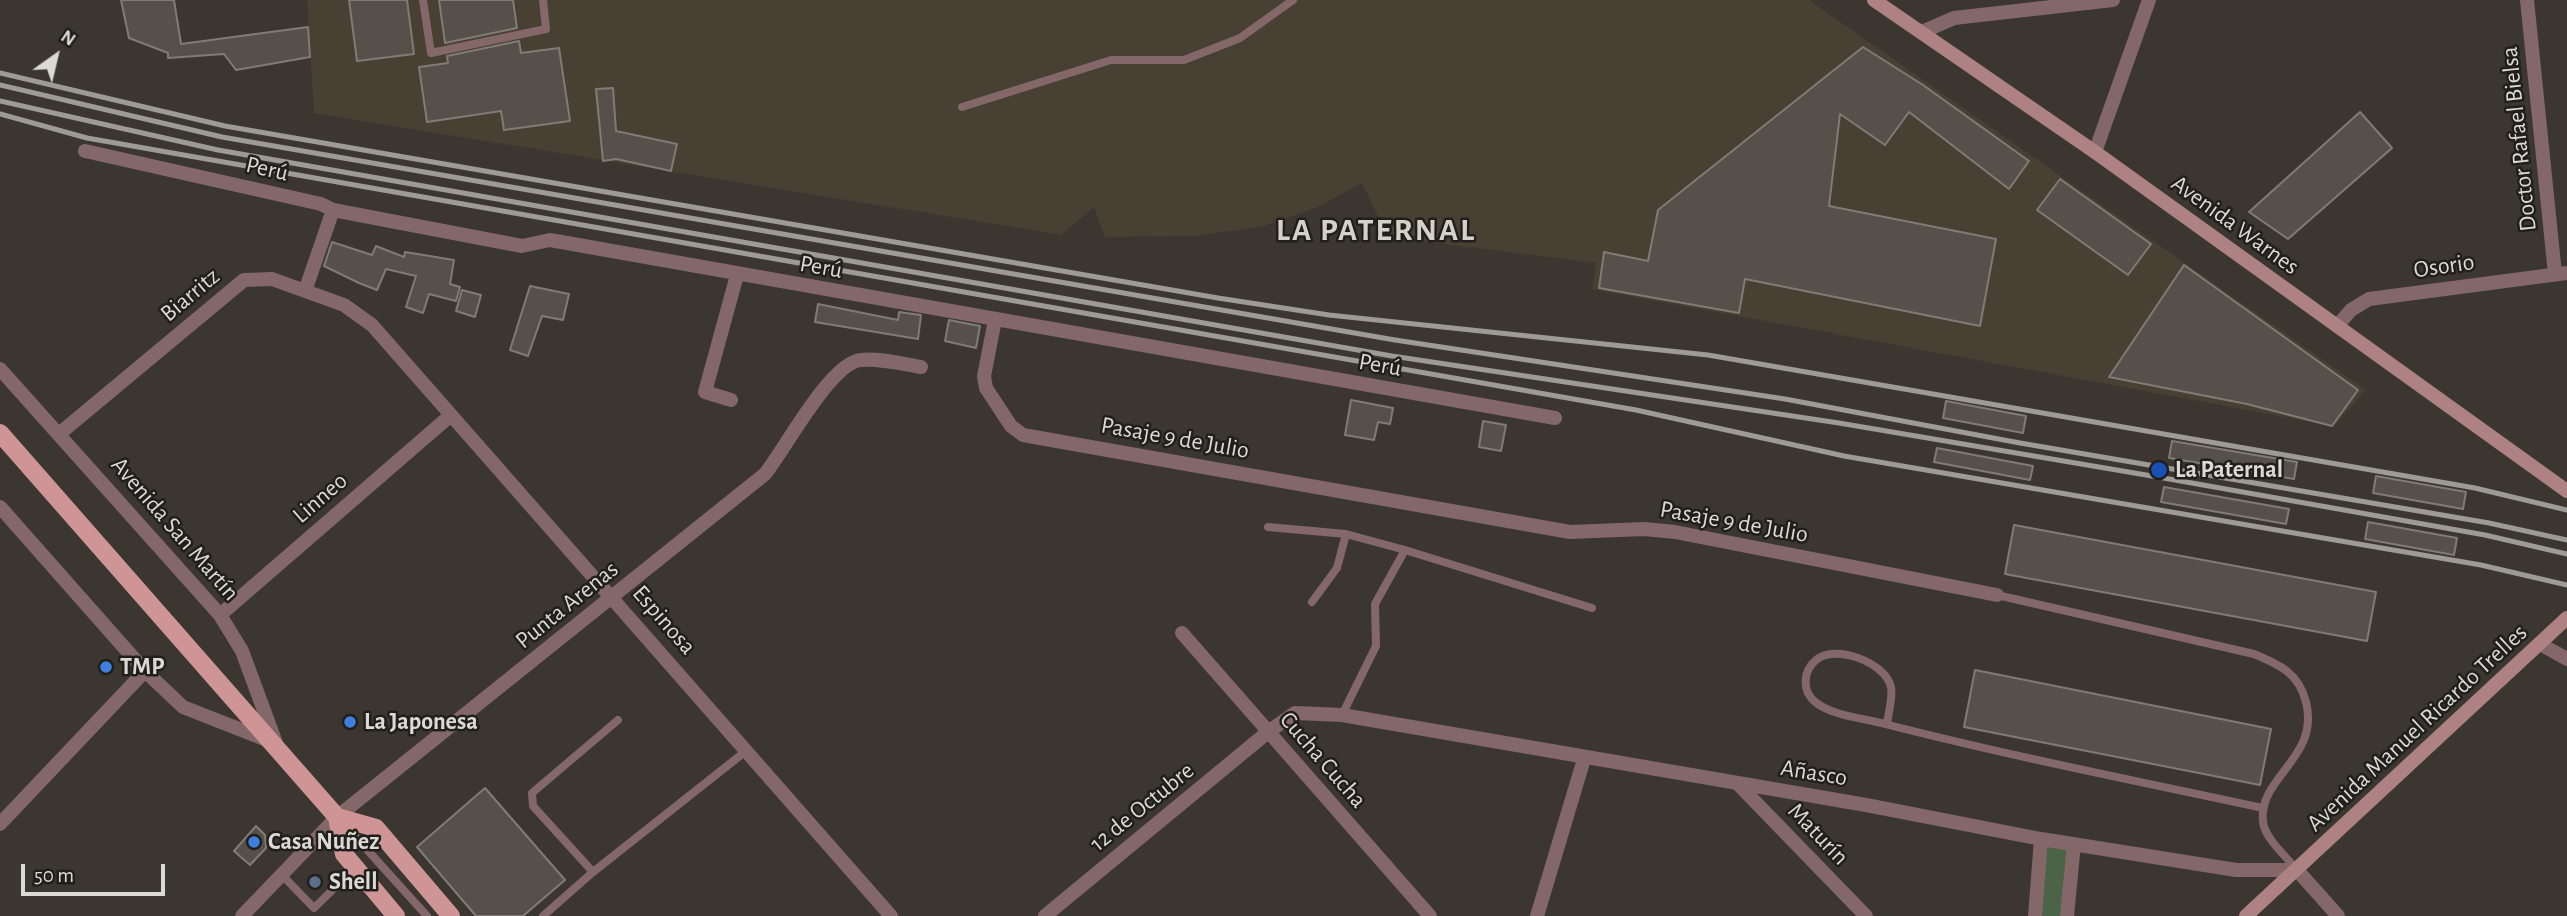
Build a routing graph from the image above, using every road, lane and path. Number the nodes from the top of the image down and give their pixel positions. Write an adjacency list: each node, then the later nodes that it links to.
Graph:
1 (423, 0): 2 (lane)
2 (543, 0)
3 (1293, 0): 9 (lane)
4 (1874, 0): 8 (main road, Avenida Warnes)
5 (2113, 0): 8 (street)
6 (2149, 0): 11 (street)
7 (2527, 0): 13 (street, Doctor Rafael Bielsa)
8 (1922, 32): 11 (main road, Avenida Warnes)
9 (962, 107)
10 (85, 151): 12 (street, Perú)
11 (2095, 152): 18 (main road, Avenida Warnes)
12 (333, 210): 14 (street, Perú); 15 (street)
13 (2561, 273): 18 (street, Osorio)
14 (737, 275): 16 (street, Perú); 21 (street)
15 (305, 290): 17 (street, Biarritz); 25 (street, Biarritz)
16 (995, 320): 23 (street, Perú); 31 (street, Pasaje 9 de Julio)
17 (372, 325): 22 (street, Espinosa)
18 (2337, 326): 26 (main road, Avenida Warnes)
19 (921, 367): 32 (street, Punta Arenas)
20 (0, 369): 25 (street, Avenida San Martín)
21 (731, 400)
22 (451, 415): 32 (street, Espinosa); 35 (street, Linneo)
23 (1555, 418)
24 (0, 433): 45 (main road, Avenida San Martín)
25 (59, 434): 35 (street, Avenida San Martín)
26 (2567, 491)
27 (0, 507): 40 (street, Avenida San Martín)
28 (1268, 527): 29 (lane)
29 (1346, 534): 30 (lane); 33 (lane)
30 (1405, 550): 34 (lane); 41 (lane)
31 (1997, 595): 49 (lane, Pasaje 9 de Julio)
32 (614, 597): 46 (street, Espinosa); 50 (street, Punta Arenas)
33 (1312, 602)
34 (1592, 608)
35 (220, 615): 45 (street, Avenida San Martín)
36 (2567, 618): 38 (main road, Avenida Manuel Ricardo Trelles)
37 (1182, 633): 44 (street, Cucha Cucha)
38 (2540, 644): 39 (street); 55 (main road, Avenida Manuel Ricardo Trelles)
39 (2567, 659)
40 (145, 671): 45 (street, Avenida San Martín); 51 (street)
41 (1342, 715): 44 (street, Añasco); 47 (street, Añasco)
42 (618, 720): 56 (lane)
43 (1887, 724): 43 (lane); 49 (lane)
44 (1268, 732): 64 (street, 12 de Octubre); 65 (street, Cucha Cucha)
45 (276, 744): 50 (main road, Avenida San Martín)
46 (746, 751): 56 (lane); 63 (street, Espinosa)
47 (1584, 759): 48 (street, Añasco); 66 (street)
48 (1737, 783): 52 (street, Añasco); 67 (street, Maturín)
49 (2263, 808): 55 (lane)
50 (337, 817): 54 (main road, Avenida San Martín); 57 (street, Punta Arenas); 60 (lane); 61 (main road)
51 (0, 824)
52 (2041, 839): 53 (street, Añasco); 68 (street)
53 (2074, 844): 55 (street, Añasco); 69 (street)
54 (355, 867): 57 (lane); 58 (main road, Avenida San Martín)
55 (2297, 870): 70 (main road, Avenida Manuel Ricardo Trelles); 71 (street)
56 (593, 873): 62 (lane)
57 (281, 874): 59 (street, Punta Arenas)
58 (396, 915)
59 (242, 916)
60 (427, 916)
61 (451, 916)
62 (543, 916)
63 (891, 916)
64 (1045, 916)
65 (1430, 916)
66 (1536, 916)
67 (1866, 916)
68 (2035, 916)
69 (2067, 916)
70 (2246, 916)
71 (2338, 916)

